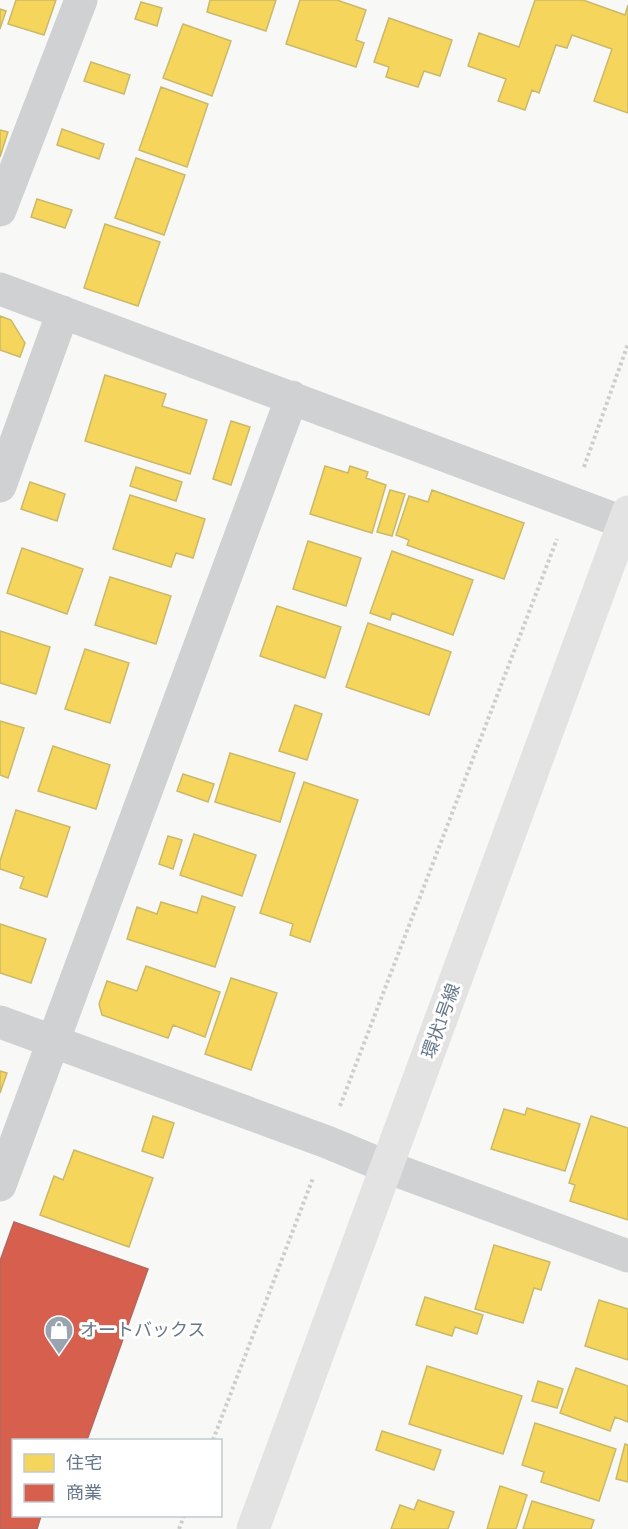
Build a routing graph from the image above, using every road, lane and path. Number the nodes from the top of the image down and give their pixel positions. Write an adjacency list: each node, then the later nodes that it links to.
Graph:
1 (81, 0): 2 (street)
2 (0, 210)
3 (0, 289): 4 (street)
4 (63, 312): 6 (street); 7 (street)
5 (628, 344): 8 (path)
6 (292, 397): 8 (street); 11 (street)
7 (0, 486)
8 (571, 503): 9 (street); 12 (path)
9 (627, 520): 13 (main road, 環状1号線)
10 (0, 1022): 11 (street)
11 (53, 1043): 12 (street); 14 (street)
12 (327, 1142): 13 (street); 16 (path)
13 (387, 1167): 15 (street); 17 (main road, 環状1号線)
14 (0, 1185)
15 (628, 1256)
16 (213, 1439)
17 (253, 1529)

